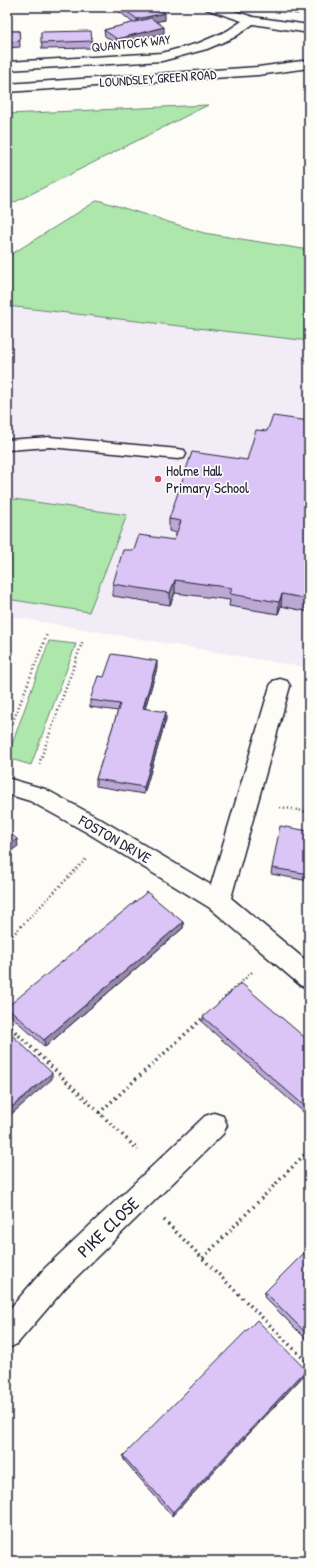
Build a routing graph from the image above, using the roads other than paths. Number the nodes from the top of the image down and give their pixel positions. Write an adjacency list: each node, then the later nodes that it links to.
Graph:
1 (210, 7): 2 (street)
2 (251, 20): 3 (street); 5 (street, QUANTOCK WAY)
3 (309, 30)
4 (309, 64): 6 (street, LOUNDSLEY GREEN ROAD)
5 (7, 66)
6 (7, 88)
7 (7, 445): 8 (lane)
8 (178, 454)
9 (280, 686): 11 (street)
10 (7, 786): 11 (street, FOSTON DRIVE)
11 (218, 901): 12 (street, FOSTON DRIVE)
12 (309, 978)
13 (214, 1125): 14 (street, PIKE CLOSE)
14 (7, 1334)

